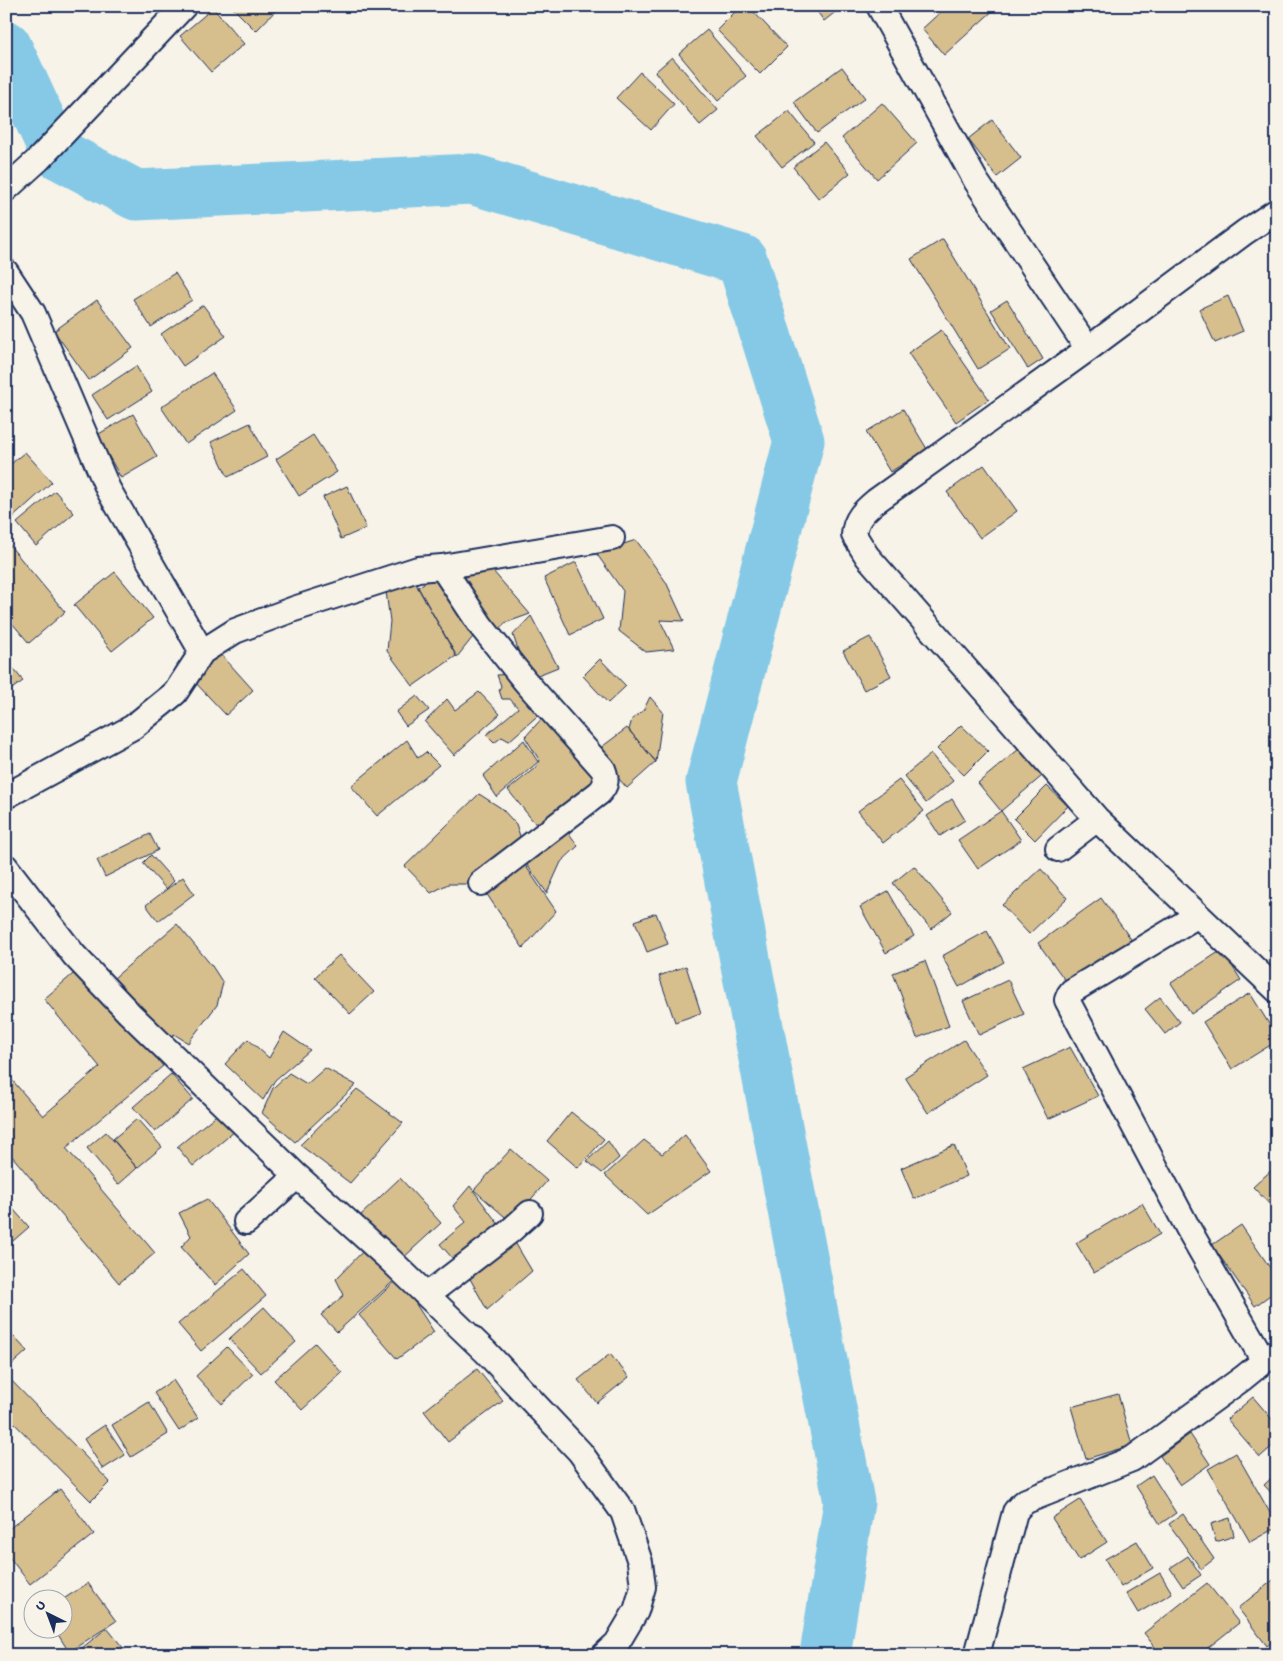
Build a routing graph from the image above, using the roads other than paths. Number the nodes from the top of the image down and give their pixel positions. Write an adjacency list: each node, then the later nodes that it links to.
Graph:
1 (184, 6): 3 (street)
2 (879, 6): 6 (street)
3 (6, 189)
4 (1277, 211): 6 (street)
5 (6, 272): 9 (street)
6 (1088, 349): 11 (street)
7 (612, 538): 8 (street)
8 (442, 567): 9 (street); 14 (street)
9 (202, 652): 10 (street)
10 (6, 796)
11 (1097, 819): 12 (street); 15 (street)
12 (1058, 849)
13 (6, 867): 17 (street)
14 (481, 883)
15 (1198, 915): 16 (street); 21 (street)
16 (1277, 990)
17 (298, 1176): 19 (street); 20 (street)
18 (530, 1213): 20 (street)
19 (246, 1222)
20 (427, 1295): 22 (street)
21 (1270, 1356): 23 (street)
22 (604, 1655)
23 (977, 1655)

